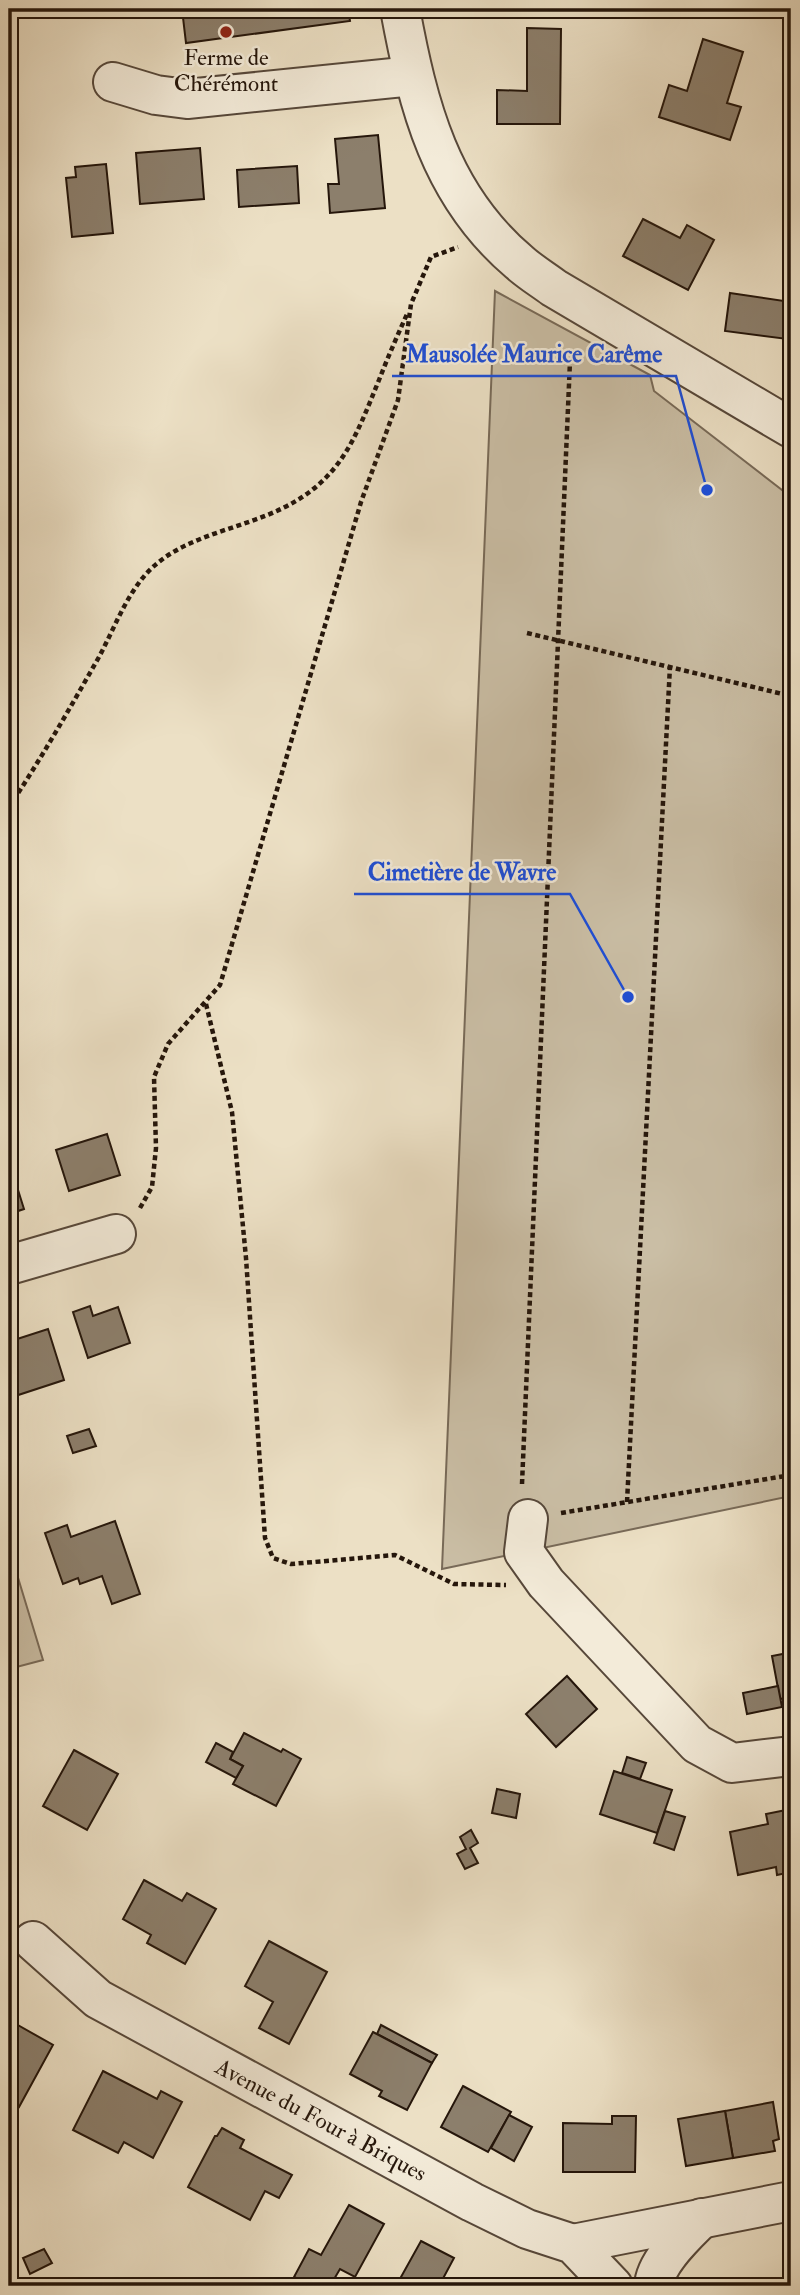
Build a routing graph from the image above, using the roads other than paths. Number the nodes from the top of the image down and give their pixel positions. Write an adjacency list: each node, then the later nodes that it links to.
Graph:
1 (400, 9): 2 (street)
2 (413, 76): 3 (street); 4 (street)
3 (113, 82)
4 (791, 428)
5 (116, 1234): 6 (street)
6 (9, 1265)
7 (526, 1535): 8 (street)
8 (791, 1756)
9 (33, 1941): 12 (street, Avenue du Four à Briques)
10 (791, 2201): 11 (street)
11 (702, 2218): 12 (street); 14 (street)
12 (573, 2244): 13 (street, Avenue du Four à Briques)
13 (613, 2286)
14 (654, 2286)

